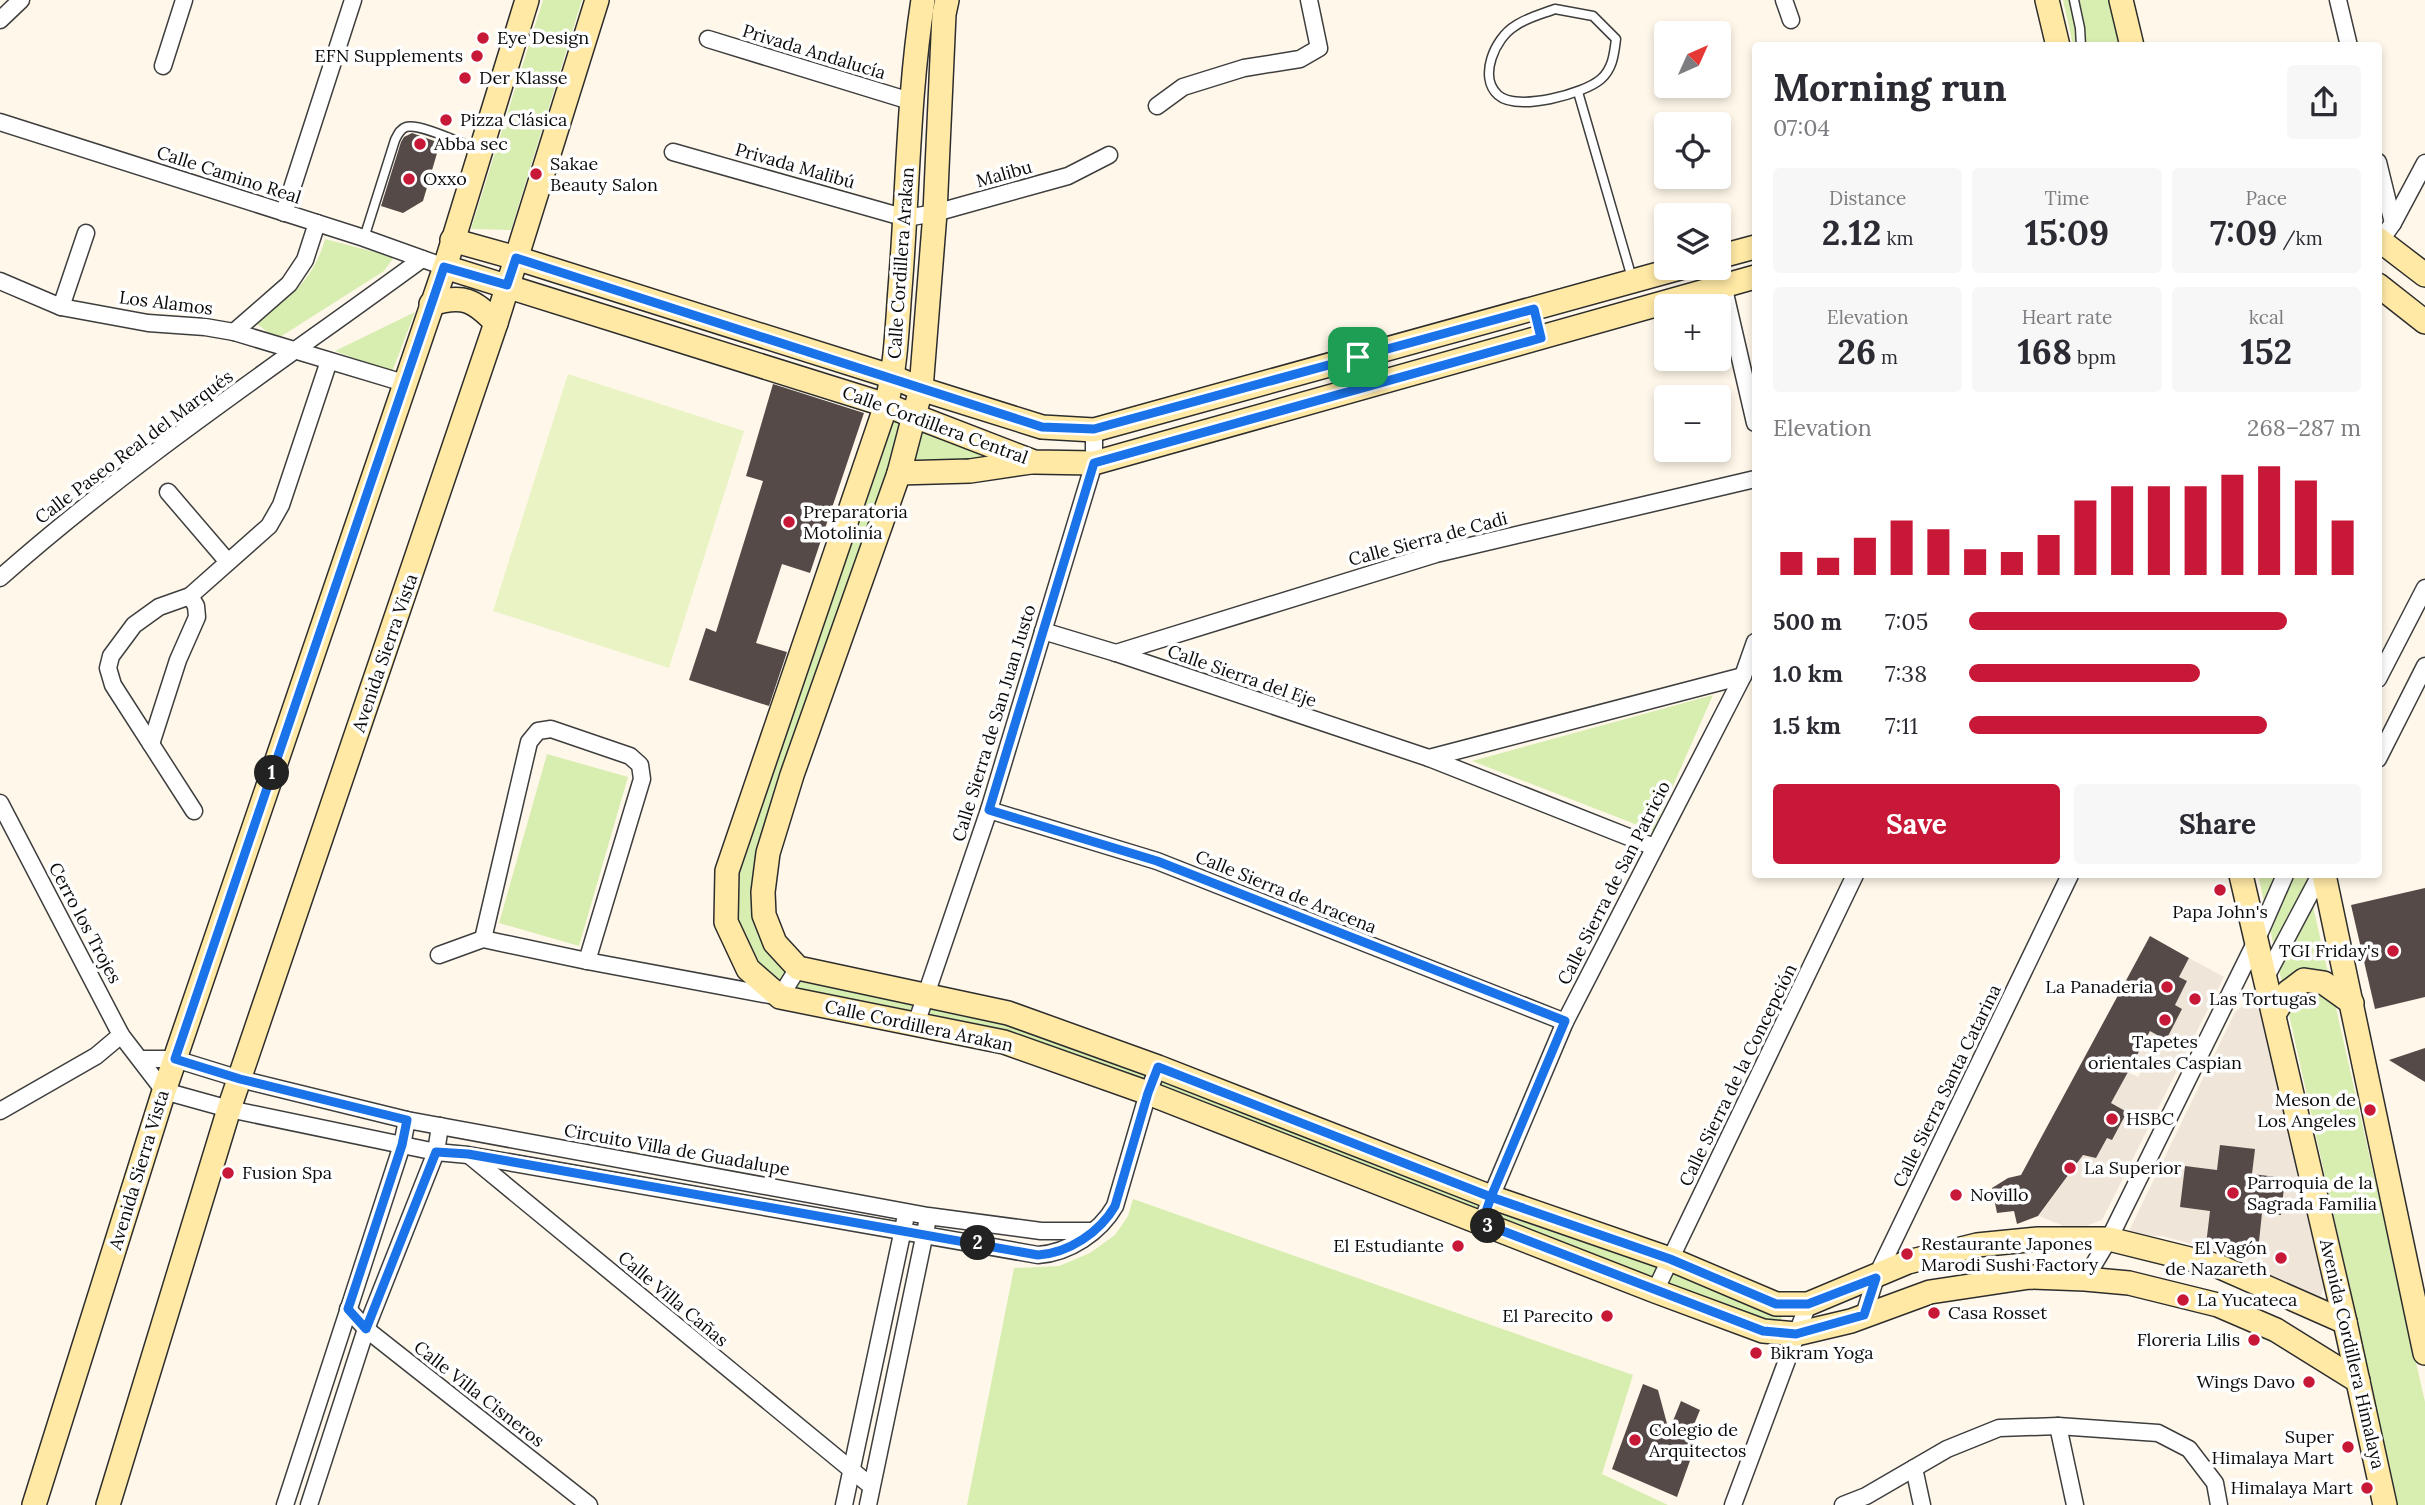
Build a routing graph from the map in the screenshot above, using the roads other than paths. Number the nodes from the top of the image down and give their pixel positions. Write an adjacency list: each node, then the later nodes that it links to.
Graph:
1 (21, 0): 14 (street)
2 (184, 0): 21 (street)
3 (353, 0): 30 (street)
4 (527, 0): 26 (street, Avenida Sierra Vista)
5 (597, 0): 36 (street, Avenida Sierra Vista)
6 (923, 0): 23 (street, Calle Cordillera Arakan)
7 (947, 0): 31 (street, Calle Cordillera Arakan)
8 (1309, 0): 24 (street)
9 (1784, 0): 15 (street)
10 (2047, 0): 17 (street)
11 (2074, 0): 18 (lane)
12 (2121, 0): 19 (street)
13 (2338, 0): 20 (street)
14 (0, 20)
15 (1791, 20)
16 (708, 39): 23 (street, Privada Andalucía)
17 (2057, 42)
18 (2080, 42)
19 (2131, 42)
20 (2348, 42)
21 (163, 66)
22 (1577, 92): 22 (lane); 51 (lane)
23 (910, 101): 32 (street, Calle Cordillera Arakan)
24 (1157, 106)
25 (0, 122): 30 (street, Calle Camino Real)
26 (480, 150): 34 (street, Avenida Sierra Vista); 38 (lane)
27 (673, 152): 32 (street, Privada Malibú)
28 (1109, 155): 31 (street, Malibu)
29 (2425, 163): 37 (street)
30 (284, 213): 33 (street, Calle Camino Real)
31 (935, 213): 32 (street, Malibu); 65 (street, Calle Cordillera Arakan)
32 (906, 218): 63 (street, Calle Cordillera Arakan)
33 (317, 223): 38 (street, Calle Camino Real); 59 (street, Los Alamos)
34 (455, 229): 36 (street); 41 (street, Calle Cordillera Central); 43 (street, Avenida Sierra Vista)
35 (86, 233): 55 (street)
36 (524, 233): 41 (street, Avenida Sierra Vista)
37 (2383, 236): 46 (street)
38 (364, 238): 42 (street, Calle Camino Real)
39 (1752, 248): 40 (street)
40 (1731, 253)
41 (516, 258): 52 (street, Avenida Sierra Vista); 63 (street, Calle Cordillera Central)
42 (422, 259): 43 (street, Calle Camino Real); 61 (street)
43 (444, 267): 52 (street, Calle Cordillera Central); 54 (street, Avenida Sierra Vista)
44 (1654, 275): 51 (street, Calle Cordillera Central)
45 (1731, 275): 47 (street, Calle Cordillera Central)
46 (2425, 275)
47 (1752, 277)
48 (1704, 280): 60 (street, Calle Cordillera Central)
49 (1722, 280): 67 (street)
50 (0, 281): 55 (street, Los Alamos)
51 (1633, 281): 56 (street, Calle Cordillera Central)
52 (507, 285): 58 (street, Avenida Sierra Vista); 66 (street, Calle Cordillera Central)
53 (2382, 288): 57 (street)
54 (431, 304): 58 (street); 64 (street, Avenida Sierra Vista)
55 (61, 307): 59 (street, Los Alamos)
56 (1534, 309): 60 (street); 69 (street, Calle Cordillera Central)
57 (2425, 322)
58 (496, 323): 114 (street, Avenida Sierra Vista)
59 (234, 332): 61 (street)
60 (1541, 338): 71 (street, Calle Cordillera Central)
61 (295, 352): 62 (street); 76 (street, Calle Paseo Real del Marqués)
62 (329, 361): 64 (street); 75 (street)
63 (893, 377): 65 (street, Calle Cordillera Central); 66 (street, Calle Cordillera Arakan)
64 (404, 383): 112 (street, Avenida Sierra Vista)
65 (921, 389): 68 (street, Calle Cordillera Arakan); 69 (street, Calle Cordillera Central)
66 (886, 405): 68 (street, Calle Cordillera Central); 105 (street, Calle Cordillera Arakan)
67 (1752, 410)
68 (915, 416): 70 (street, Calle Cordillera Central); 72 (street, Calle Cordillera Arakan)
69 (1094, 429): 71 (street, Calle Sierra de San Juan Justo)
70 (1034, 462): 71 (street, Calle Cordillera Central); 72 (street)
71 (1094, 463): 79 (street, Calle Sierra de San Juan Justo)
72 (899, 473): 102 (street, Calle Cordillera Arakan)
73 (1752, 480): 81 (street, Calle Sierra de Cadi)
74 (168, 492): 75 (street)
75 (228, 562): 78 (street)
76 (0, 578)
77 (2425, 588): 83 (street)
78 (190, 596): 85 (street); 85 (street)
79 (1043, 631): 81 (street, Calle Sierra del Eje); 89 (street, Calle Sierra de San Juan Justo)
80 (1752, 650): 84 (street, Calle Sierra de San Patricio)
81 (1116, 653): 87 (street, Calle Sierra del Eje)
82 (2425, 666): 86 (street)
83 (2382, 671)
84 (1743, 676): 87 (street); 91 (street, Calle Sierra de San Patricio)
85 (151, 744): 90 (street)
86 (2382, 751)
87 (1429, 758): 91 (street, Calle Sierra del Eje)
88 (0, 803): 110 (street, Cerro los Trojes)
89 (989, 810): 104 (street, Calle Sierra de San Juan Justo); 108 (street, Calle Sierra de Aracena)
90 (194, 811)
91 (1654, 847): 108 (street, Calle Sierra de San Patricio)
92 (1854, 878): 133 (street, Calle Sierra de la Concepción)
93 (2069, 878): 134 (street, Calle Sierra Santa Catarina)
94 (2242, 878): 99 (street, Avenida Cordillera Himalaya)
95 (2284, 878): 99 (street)
96 (2320, 878): 103 (street)
97 (2323, 878): 106 (street)
98 (483, 939): 100 (street); 101 (street); 101 (street)
99 (2257, 939): 103 (street, Avenida Cordillera Himalaya); 132 (street)
100 (439, 955)
101 (587, 961): 105 (street)
102 (798, 968): 104 (street, Calle Cordillera Arakan); 105 (street)
103 (2266, 977): 107 (street, Avenida Cordillera Himalaya)
104 (925, 996): 109 (street, Calle Sierra de San Juan Justo); 113 (street, Calle Cordillera Arakan)
105 (779, 998): 109 (street, Calle Cordillera Arakan)
106 (2352, 1003): 107 (street); 137 (street)
107 (2274, 1014): 141 (street, Avenida Cordillera Himalaya)
108 (1565, 1021): 125 (street, Calle Sierra de San Patricio)
109 (916, 1024): 116 (street, Calle Cordillera Arakan)
110 (121, 1035): 111 (street, Cerro los Trojes); 118 (street)
111 (139, 1059): 112 (street); 115 (street, Cerro los Trojes)
112 (175, 1059): 114 (street, Circuito Villa de Guadalupe); 115 (street, Avenida Sierra Vista)
113 (1158, 1067): 116 (street); 125 (street, Calle Cordillera Arakan)
114 (240, 1079): 117 (street, Avenida Sierra Vista); 119 (street, Circuito Villa de Guadalupe)
115 (164, 1091): 117 (street); 151 (street, Avenida Sierra Vista)
116 (1148, 1093): 128 (street, Calle Cordillera Arakan); 130 (street)
117 (229, 1109): 122 (street); 152 (street, Avenida Sierra Vista)
118 (0, 1111)
119 (407, 1120): 120 (street, Circuito Villa de Guadalupe); 122 (street)
120 (440, 1126): 121 (street, Circuito Villa de Guadalupe); 123 (street)
121 (472, 1132): 124 (street); 126 (street, Circuito Villa de Guadalupe)
122 (402, 1145): 123 (street); 139 (street)
123 (436, 1152): 124 (street); 142 (street)
124 (468, 1154): 129 (street); 148 (street, Calle Villa Cañas)
125 (1491, 1197): 128 (street, Calle Sierra de San Patricio); 133 (street, Calle Cordillera Arakan)
126 (907, 1211): 127 (street, Circuito Villa de Guadalupe); 129 (street)
127 (928, 1216): 130 (street, Circuito Villa de Guadalupe); 131 (street)
128 (1482, 1223): 136 (street, Calle Cordillera Arakan)
129 (903, 1230): 131 (street); 148 (street)
130 (1095, 1231): 131 (street)
131 (925, 1234): 149 (street)
132 (2109, 1239): 134 (street, Calle Cordillera Arakan); 135 (street); 141 (street, Calle Cordillera Arakan)
133 (1670, 1259): 136 (street, Calle Sierra de la Concepción); 138 (street, Calle Cordillera Arakan)
134 (1876, 1278): 138 (street, Calle Cordillera Arakan); 140 (street, Calle Sierra Santa Catarina)
135 (2085, 1279): 140 (street, Calle Cordillera Arakan); 145 (street, Calle Cordillera Arakan)
136 (1655, 1291): 143 (street, Calle Cordillera Arakan)
137 (2419, 1296): 144 (street)
138 (1808, 1304): 143 (street)
139 (348, 1309): 142 (street, Calle Villa Cisneros); 150 (street)
140 (1864, 1315): 143 (street, Calle Cordillera Arakan)
141 (2345, 1322): 145 (street, Avenida Cordillera Himalaya)
142 (366, 1329): 153 (street); 154 (street, Calle Villa Cisneros)
143 (1796, 1334): 157 (street)
144 (2425, 1353)
145 (2358, 1381): 162 (street, Avenida Cordillera Himalaya)
146 (2058, 1426): 147 (street); 160 (street); 161 (street)
147 (1914, 1468): 158 (street); 159 (street)
148 (851, 1471): 149 (street, Calle Villa Cañas); 155 (street)
149 (871, 1486): 156 (street)
150 (288, 1504)
151 (34, 1505)
152 (108, 1505)
153 (309, 1505)
154 (589, 1505)
155 (845, 1505)
156 (868, 1505)
157 (1733, 1505)
158 (1843, 1505)
159 (1922, 1505)
160 (2075, 1505)
161 (2220, 1505)
162 (2385, 1505)

